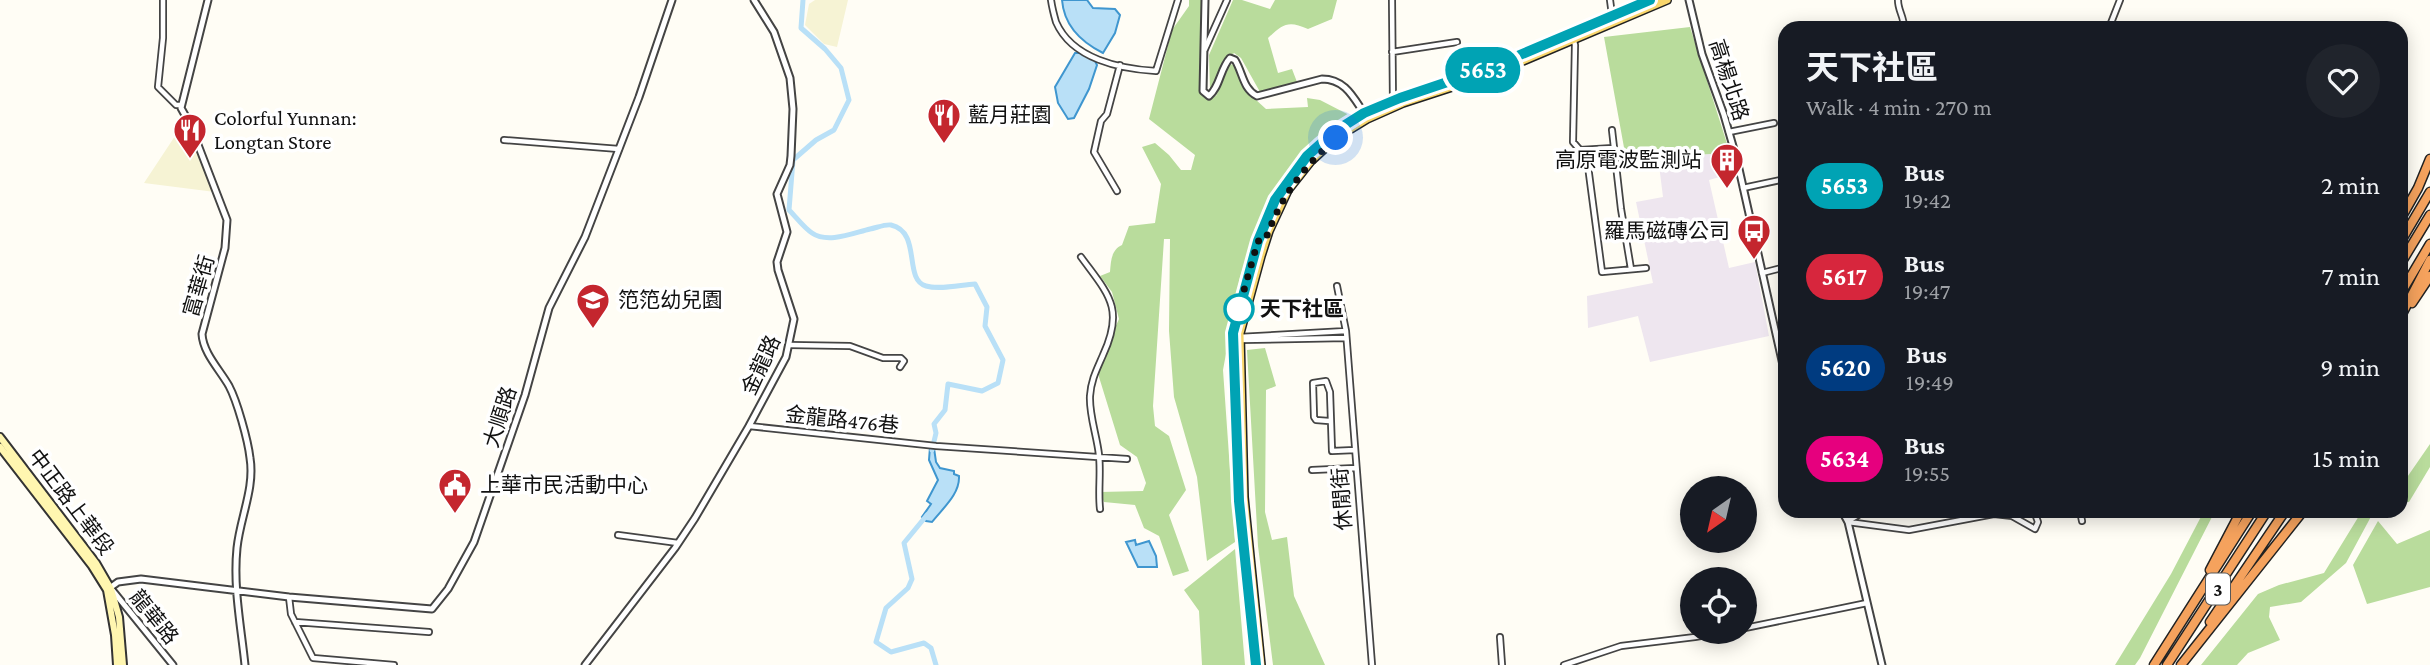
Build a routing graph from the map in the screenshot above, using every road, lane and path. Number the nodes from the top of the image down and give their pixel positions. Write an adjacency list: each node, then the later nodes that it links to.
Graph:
1 (163, 0): 25 (street)
2 (208, 0): 25 (street)
3 (672, 0): 32 (street, 大順路)
4 (754, 0): 61 (street, 金龍路)
5 (1051, 0): 23 (street)
6 (1178, 0): 23 (street)
7 (1205, 0): 22 (street)
8 (1227, 0): 22 (street)
9 (1392, 0): 21 (street)
10 (1610, 0): 16 (street)
11 (1650, 0): 16 (main road)
12 (1667, 0): 19 (main road)
13 (1689, 0): 29 (street, 高楊北路)
14 (1898, 0): 17 (street)
15 (2120, 0): 18 (street)
16 (1612, 16): 19 (main road)
17 (1903, 21)
18 (2112, 21)
19 (1572, 36): 24 (main road); 33 (street)
20 (1457, 42): 21 (street)
21 (1392, 52): 24 (street)
22 (1203, 53): 26 (street)
23 (1120, 65): 38 (street)
24 (1394, 104): 26 (main road)
25 (181, 105): 89 (street, 富華街)
26 (1366, 116): 58 (main road)
27 (1774, 122): 29 (street)
28 (1612, 130): 31 (street)
29 (1729, 132): 37 (street, 高楊北路)
30 (504, 140): 32 (street)
31 (1613, 148): 33 (street); 48 (street)
32 (619, 149): 90 (street, 大順路)
33 (1583, 151): 48 (street)
34 (2430, 159): 40 (highway)
35 (2430, 170): 40 (highway)
36 (1778, 180): 37 (street)
37 (1743, 188): 51 (street, 高楊北路)
38 (1117, 191)
39 (2430, 192): 43 (highway)
40 (2413, 198): 41 (highway)
41 (2408, 206)
42 (2430, 215): 45 (highway)
43 (2408, 229)
44 (2430, 244): 53 (highway)
45 (2408, 251)
46 (1081, 257): 68 (street)
47 (2430, 260): 55 (highway)
48 (1631, 268): 49 (street)
49 (1646, 268)
50 (1778, 269): 51 (street)
51 (1761, 274): 60 (street, 高楊北路)
52 (2430, 276): 56 (highway)
53 (2408, 281)
54 (1337, 286): 57 (street, 休閒街)
55 (2408, 304)
56 (2408, 308)
57 (1346, 331): 58 (street); 59 (street, 休閒街)
58 (1238, 338): 59 (street); 105 (main road)
59 (1346, 338): 67 (street, 休閒街)
60 (1778, 343)
61 (790, 345): 62 (street); 64 (street, 金龍路)
62 (900, 367)
63 (1329, 421): 63 (street); 67 (street)
64 (749, 426): 68 (street, 金龍路476巷); 87 (street, 金龍路)
65 (0, 437): 88 (main road, 中正路上華段)
66 (0, 447): 88 (main road, 中正路上華段)
67 (1355, 450): 70 (street, 休閒街)
68 (1099, 458): 69 (street, 金龍路476巷); 72 (street)
69 (1127, 459)
70 (1356, 468): 71 (street); 106 (street, 休閒街)
71 (1312, 470)
72 (1100, 509)
73 (1845, 518): 85 (street)
74 (1854, 518): 85 (street)
75 (1973, 518): 85 (street)
76 (2016, 518): 77 (street)
77 (2037, 518)
78 (2081, 518): 84 (street)
79 (2237, 518): 92 (highway)
80 (2248, 518): 92 (highway, 3)
81 (2262, 518): 111 (highway, 3)
82 (2280, 518): 98 (highway)
83 (2297, 518): 98 (highway)
84 (2082, 521)
85 (1847, 522): 91 (street)
86 (618, 535): 87 (street)
87 (678, 543): 104 (street, 金龍路)
88 (109, 590): 89 (street, 大順路); 99 (main road); 100 (main road); 101 (street, 龍華路)
89 (237, 590): 90 (street, 大順路); 102 (street, 富華街)
90 (289, 597): 93 (street)
91 (1867, 603): 94 (street); 109 (street)
92 (2189, 612): 110 (highway, 3)
93 (294, 621): 95 (street); 103 (street)
94 (1757, 626)
95 (429, 632)
96 (1500, 637): 107 (street)
97 (1680, 639): 108 (street)
98 (2189, 654): 112 (highway)
99 (117, 665)
100 (123, 665)
101 (173, 665)
102 (245, 665)
103 (394, 665)
104 (585, 665)
105 (1259, 665)
106 (1372, 665)
107 (1502, 665)
108 (1563, 665)
109 (1882, 665)
110 (2154, 665)
111 (2167, 665)
112 (2181, 665)

